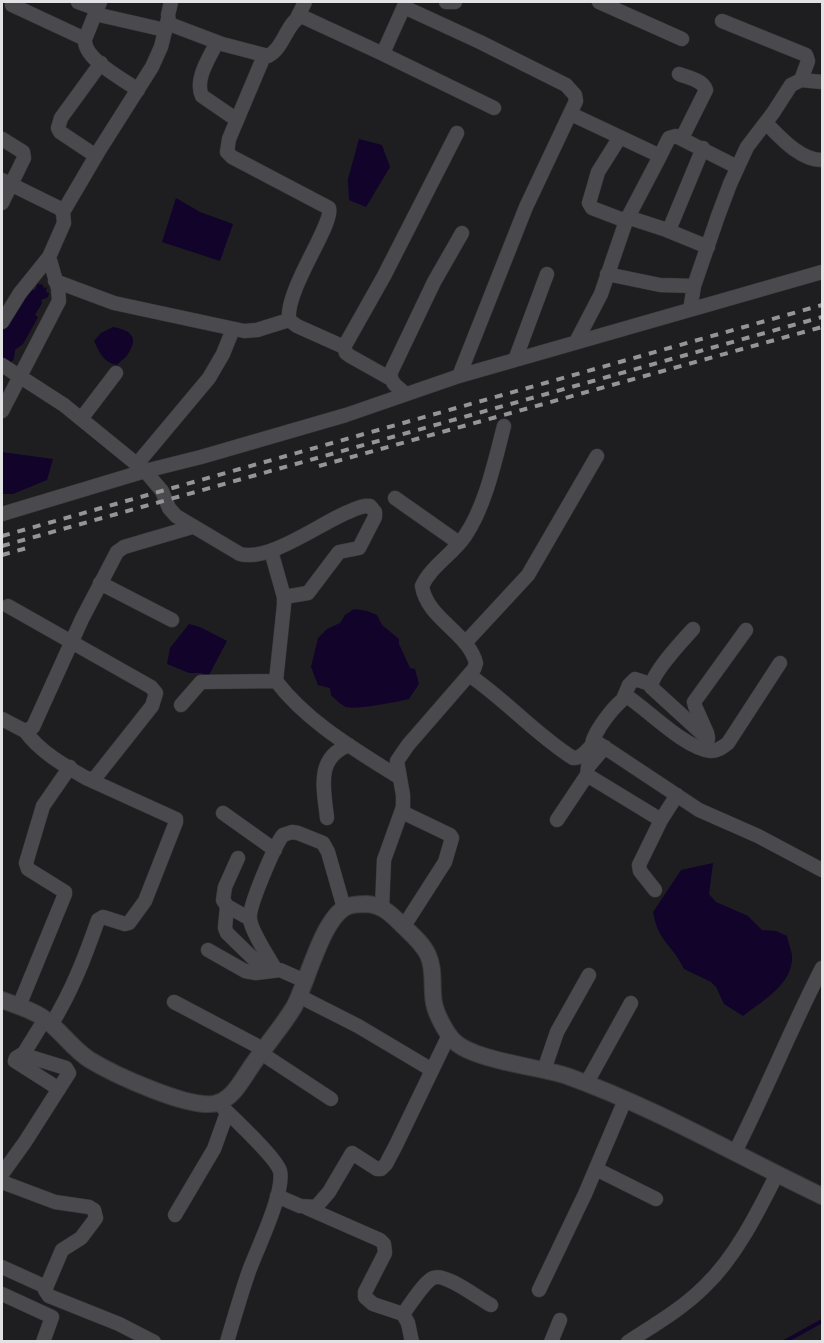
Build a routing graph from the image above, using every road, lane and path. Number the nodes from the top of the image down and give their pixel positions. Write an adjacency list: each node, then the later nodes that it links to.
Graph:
1 (78, 2): 9 (street)
2 (171, 2): 12 (street)
3 (306, 2): 10 (street)
4 (446, 2): 5 (street)
5 (455, 2)
6 (599, 2): 14 (street)
7 (405, 4): 16 (street); 24 (street)
8 (12, 5): 13 (street)
9 (97, 8): 12 (street); 13 (street)
10 (297, 18): 16 (street); 17 (street)
11 (722, 21): 20 (street)
12 (167, 25): 15 (street); 22 (street)
13 (85, 39): 18 (street)
14 (682, 39)
15 (217, 42): 17 (street); 25 (street)
16 (381, 53): 23 (street)
17 (264, 56): 25 (street)
18 (100, 63): 22 (street); 32 (street)
19 (680, 74): 29 (street)
20 (801, 80): 21 (street); 26 (street)
21 (822, 82)
22 (138, 90): 32 (street)
23 (494, 108)
24 (571, 114): 28 (street); 58 (street)
25 (237, 120): 50 (street)
26 (766, 123): 34 (street); 35 (street)
27 (457, 133): 54 (street)
28 (620, 137): 33 (street); 39 (street)
29 (682, 138): 31 (street); 33 (street)
30 (2, 139): 36 (street)
31 (703, 148): 35 (street); 40 (street)
32 (96, 156): 38 (street)
33 (658, 160): 39 (street)
34 (822, 160)
35 (737, 167): 42 (street)
36 (6, 182): 37 (street); 38 (street)
37 (2, 203)
38 (63, 212): 43 (street)
39 (626, 219): 40 (street); 46 (street)
40 (669, 230): 42 (street)
41 (462, 233): 60 (street)
42 (708, 247): 48 (street)
43 (49, 257): 47 (street); 51 (street)
44 (822, 272): 49 (street)
45 (547, 274): 55 (street)
46 (607, 274): 48 (street); 53 (street)
47 (55, 281): 52 (street); 59 (street)
48 (694, 286): 49 (street)
49 (690, 310): 53 (street)
50 (289, 320): 52 (street); 54 (street)
51 (2, 322)
52 (233, 329): 66 (street)
53 (576, 342): 55 (street)
54 (344, 347): 60 (street)
55 (515, 360): 58 (street)
56 (2, 365): 59 (street)
57 (116, 373): 63 (street)
58 (459, 376): 61 (street)
59 (21, 377): 62 (street); 63 (street)
60 (390, 379): 61 (street)
61 (406, 394): 66 (street)
62 (2, 411)
63 (81, 419): 66 (street)
64 (504, 426): 70 (street)
65 (597, 456): 79 (street)
66 (141, 467): 68 (street); 69 (street)
67 (395, 498): 70 (street)
68 (2, 514)
69 (192, 527): 71 (street); 72 (street)
70 (459, 543): 79 (street)
71 (271, 551): 73 (street); 73 (street)
72 (100, 583): 75 (street); 78 (street)
73 (284, 597): 82 (street)
74 (8, 606): 78 (street)
75 (172, 620)
76 (693, 629): 83 (street)
77 (746, 630): 88 (street)
78 (72, 643): 87 (street); 94 (street)
79 (465, 643): 81 (street)
80 (780, 663): 88 (street)
81 (469, 675): 90 (street); 93 (street)
82 (276, 681): 85 (street); 89 (street)
83 (650, 684): 84 (street); 88 (street)
84 (624, 697): 88 (street); 90 (street)
85 (181, 705)
86 (2, 719): 87 (street)
87 (25, 731): 91 (street)
88 (706, 744)
89 (349, 745): 93 (street); 98 (street)
90 (599, 746): 92 (street); 95 (street)
91 (70, 767): 94 (street); 118 (street)
92 (587, 775): 99 (street); 100 (street)
93 (400, 778): 96 (street)
94 (87, 779): 119 (street)
95 (677, 795): 100 (street); 103 (street)
96 (402, 812): 107 (street); 109 (street)
97 (223, 813): 101 (street)
98 (327, 818)
99 (557, 820)
100 (661, 820): 104 (street)
101 (275, 850): 106 (street); 108 (street)
102 (238, 858): 105 (street)
103 (822, 870)
104 (655, 890)
105 (226, 906): 108 (street); 112 (street)
106 (344, 908): 107 (street); 114 (street)
107 (382, 908): 109 (street)
108 (250, 919): 112 (street)
109 (404, 926): 120 (street)
110 (208, 950): 112 (street)
111 (822, 968): 130 (street)
112 (271, 971): 114 (street)
113 (589, 975): 124 (street)
114 (302, 989): 121 (street); 123 (street)
115 (2, 1000): 118 (street)
116 (174, 1002): 121 (street)
117 (631, 1003): 125 (street)
118 (19, 1006): 119 (street)
119 (48, 1022): 122 (street); 129 (street)
120 (449, 1035): 123 (street); 124 (street)
121 (262, 1051): 127 (street); 129 (street)
122 (24, 1053): 126 (street); 126 (street)
123 (432, 1070): 138 (street)
124 (544, 1070): 125 (street)
125 (586, 1084): 128 (street)
126 (59, 1089): 132 (street)
127 (331, 1099)
128 (626, 1100): 130 (street); 131 (street)
129 (223, 1108): 135 (street); 139 (street)
130 (735, 1152): 133 (street)
131 (596, 1169): 137 (street); 142 (street)
132 (2, 1174)
133 (777, 1174): 136 (street); 153 (street)
134 (2, 1182): 141 (street)
135 (277, 1196): 138 (street); 150 (street)
136 (822, 1196)
137 (656, 1199)
138 (307, 1208): 146 (street)
139 (175, 1215)
140 (2, 1267): 141 (street)
141 (43, 1285): 145 (street); 149 (street)
142 (539, 1290)
143 (2, 1294): 145 (street)
144 (491, 1305): 146 (street)
145 (30, 1306): 148 (street)
146 (403, 1314): 151 (street)
147 (560, 1320): 152 (street)
148 (43, 1341)
149 (152, 1341)
150 (226, 1341)
151 (412, 1341)
152 (551, 1341)
153 (628, 1341)

